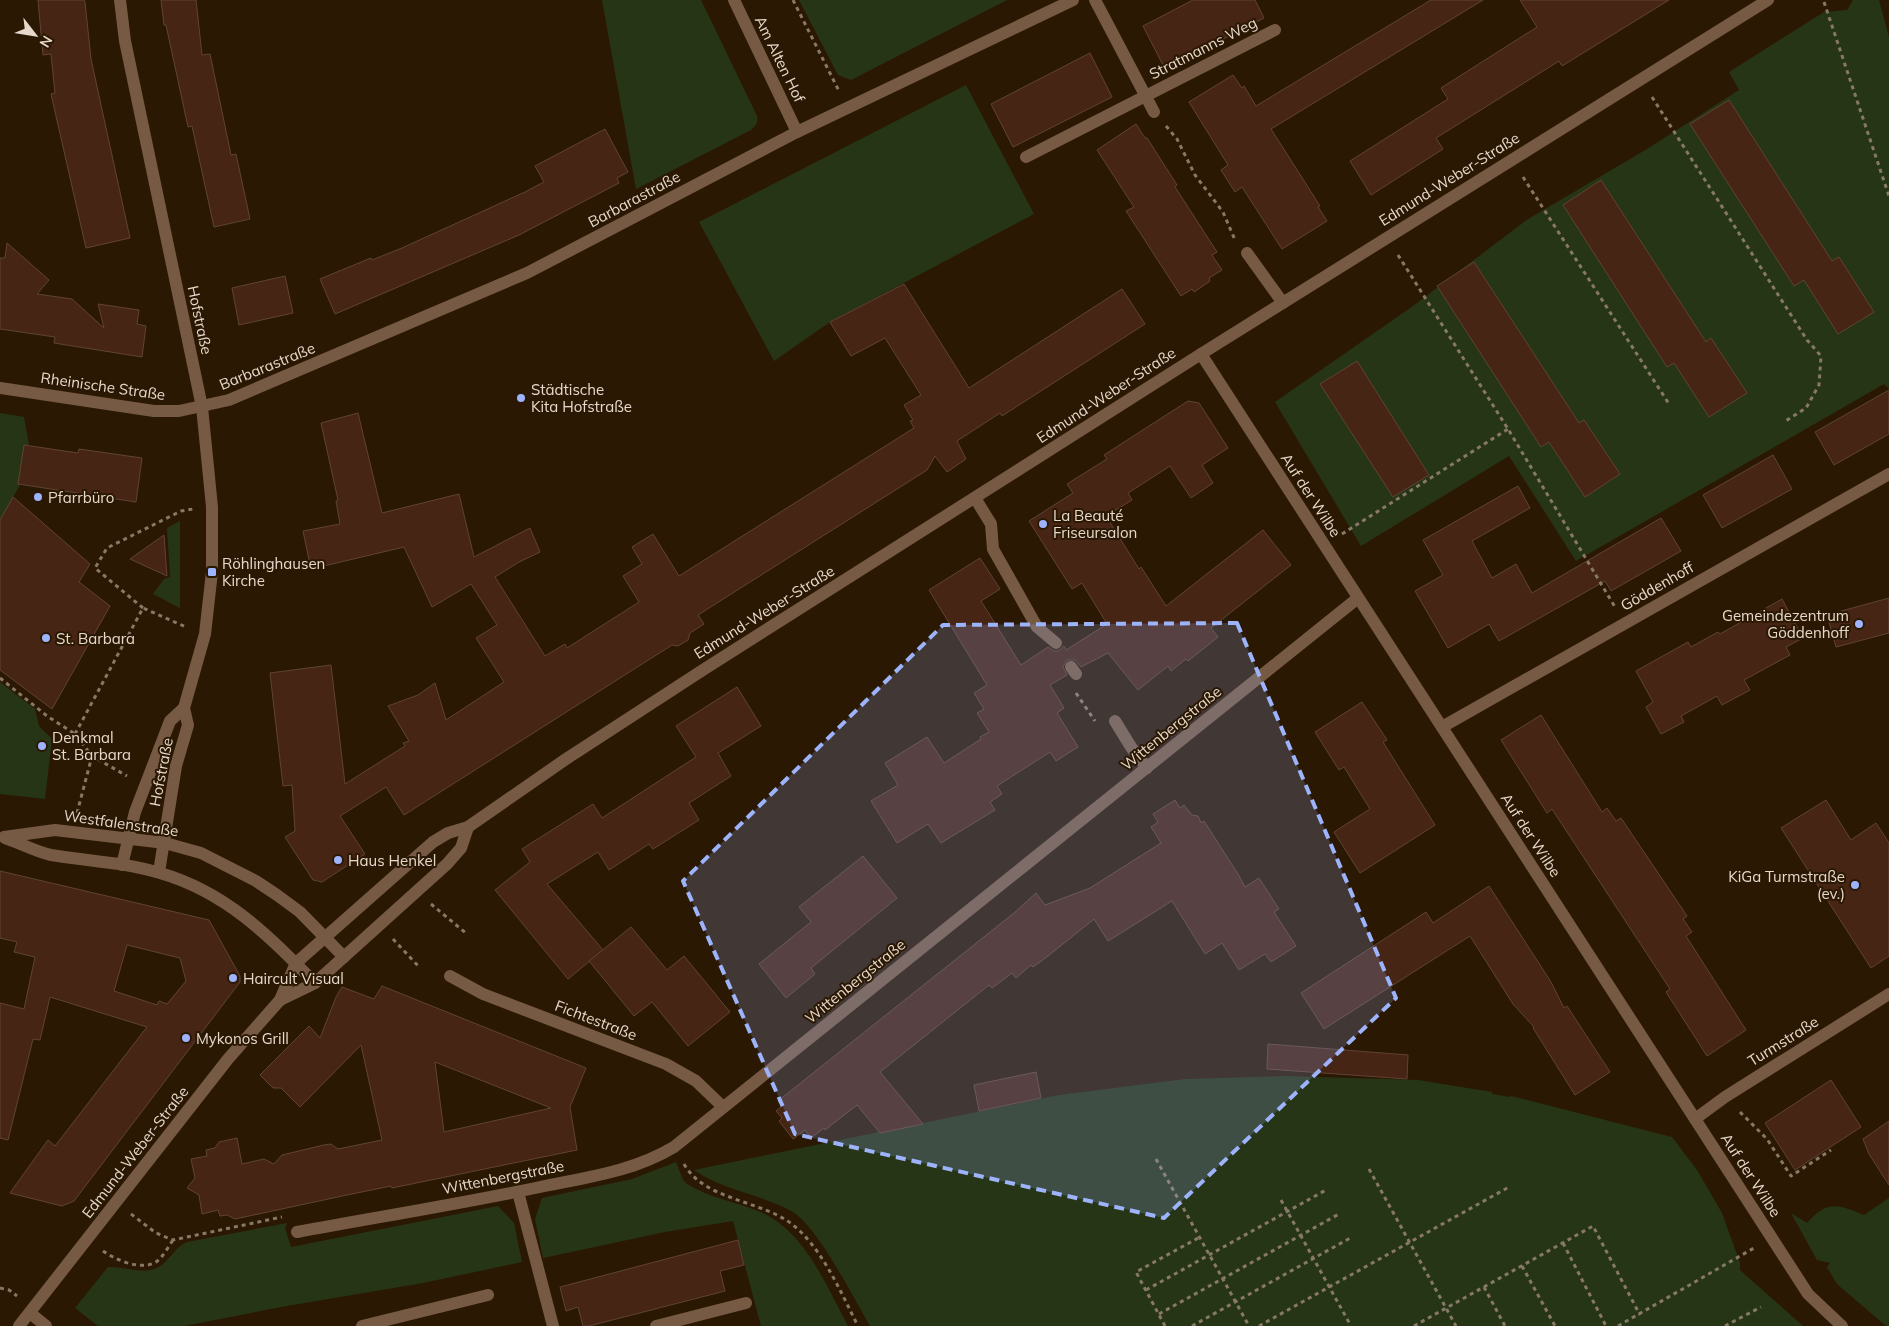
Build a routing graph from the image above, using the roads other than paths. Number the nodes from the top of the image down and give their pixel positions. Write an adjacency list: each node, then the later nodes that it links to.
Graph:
1 (120, 0): 15 (street, Hofstraße)
2 (734, 0): 9 (street, Am Alten Hof)
3 (1073, 0): 9 (street, Barbarastraße)
4 (1096, 0): 7 (street, Stratmanns Weg)
5 (1768, 0): 12 (street, Edmund-Weber-Straße)
6 (1275, 30): 7 (street, Stratmanns Weg)
7 (1146, 96): 8 (street, Stratmanns Weg); 10 (street, Stratmanns Weg)
8 (1154, 112)
9 (797, 132): 15 (street, Barbarastraße)
10 (1026, 157)
11 (1247, 253): 12 (street)
12 (1282, 303): 13 (street, Edmund-Weber-Straße)
13 (1201, 354): 17 (street, Edmund-Weber-Straße); 18 (street, Auf der Wilbe)
14 (0, 388): 15 (street, Rheinische Straße)
15 (202, 407): 20 (street, Hofstraße)
16 (1889, 474): 22 (street, Göddenhoff)
17 (975, 498): 19 (street); 24 (street, Edmund-Weber-Straße)
18 (1358, 598): 22 (street, Auf der Wilbe); 23 (street, Wittenbergstraße)
19 (1056, 642)
20 (184, 708): 26 (street, Hofstraße); 27 (street, Hofstraße)
21 (1115, 721): 23 (street)
22 (1442, 727): 38 (street, Auf der Wilbe)
23 (1147, 768): 37 (street, Wittenbergstraße)
24 (468, 827): 30 (street, Edmund-Weber-Straße); 31 (street, Edmund-Weber-Straße)
25 (2, 837): 26 (street, Westfalenstraße); 28 (street, Westfalenstraße)
26 (128, 839): 27 (street, Westfalenstraße); 28 (street, Hofstraße)
27 (165, 843): 29 (street, Hofstraße); 30 (street, Westfalenstraße)
28 (122, 864): 29 (street, Westfalenstraße)
29 (159, 872): 32 (street, Westfalenstraße)
30 (325, 938): 31 (street); 32 (street, Edmund-Weber-Straße)
31 (344, 957): 34 (street, Edmund-Weber-Straße)
32 (296, 963): 34 (street); 36 (street, Edmund-Weber-Straße)
33 (450, 976): 37 (street, Fichtestraße)
34 (316, 982): 36 (street, Edmund-Weber-Straße)
35 (1889, 994): 38 (street, Turmstraße)
36 (280, 1000): 43 (street, Edmund-Weber-Straße)
37 (723, 1107): 39 (street, Wittenbergstraße)
38 (1695, 1119): 49 (street, Auf der Wilbe)
39 (518, 1192): 40 (street, Wittenbergstraße); 47 (street)
40 (298, 1232)
41 (488, 1294): 46 (street)
42 (746, 1303): 48 (street)
43 (30, 1313): 44 (street, Edmund-Weber-Straße); 45 (street)
44 (19, 1326)
45 (46, 1326)
46 (362, 1326)
47 (553, 1326)
48 (656, 1326)
49 (1842, 1326)

